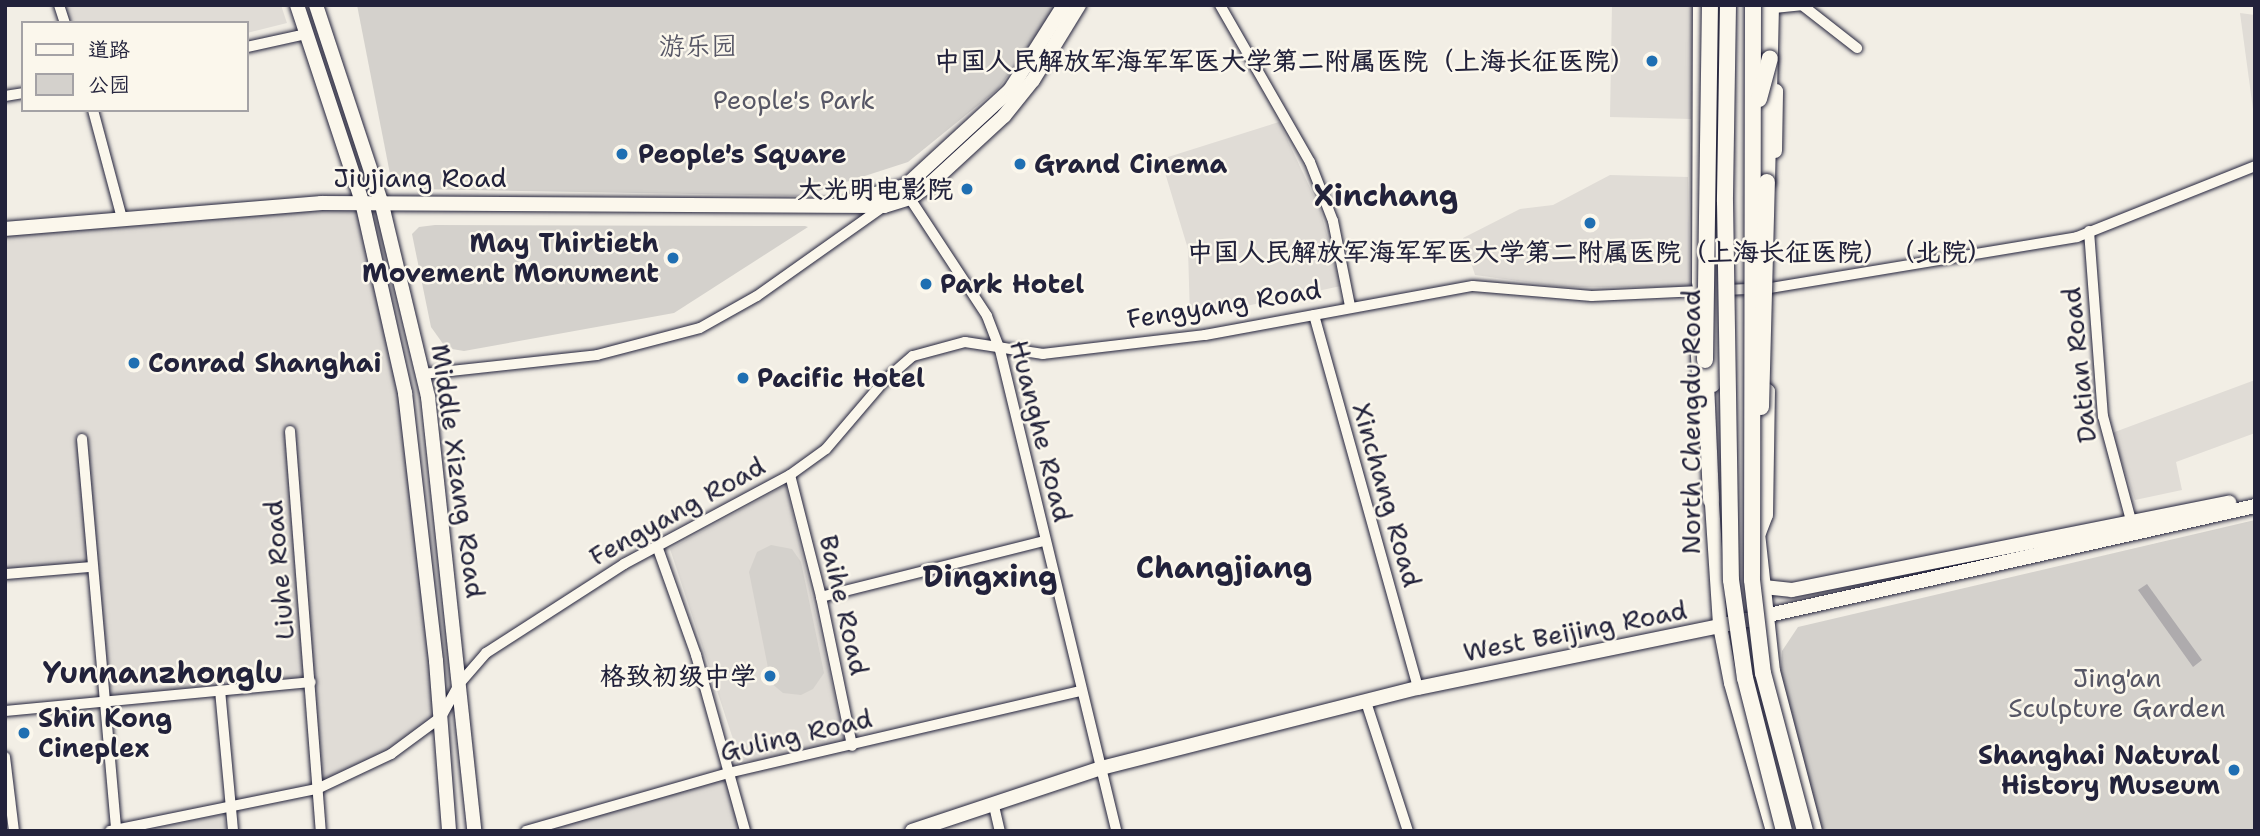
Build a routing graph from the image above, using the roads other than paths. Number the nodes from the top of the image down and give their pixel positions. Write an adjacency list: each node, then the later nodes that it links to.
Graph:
1 (297, 5): 12 (main road, Middle Xizang Road)
2 (316, 5): 21 (main road, Middle Xizang Road)
3 (1064, 5): 20 (main road)
4 (1079, 5): 20 (main road)
5 (1220, 5): 33 (street)
6 (1700, 5): 11 (main road)
7 (1753, 5): 18 (highway, bridge)
8 (1802, 5): 10 (street); 14 (street)
9 (1718, 6): 11 (highway, bridge); 16 (highway, bridge); 29 (main road, North Chengdu Road)
10 (1770, 6): 15 (highway); 31 (main road)
11 (1703, 32): 16 (highway, bridge); 27 (main road); 40 (highway, bridge)
12 (306, 34): 13 (street); 22 (main road, Middle Xizang Road)
13 (248, 47)
14 (1857, 48)
15 (1770, 58): 18 (highway, bridge); 43 (highway, bridge)
16 (1725, 100): 81 (highway, bridge)
17 (94, 112): 25 (street)
18 (1754, 118): 82 (highway, bridge)
19 (2255, 166): 28 (street, Fengyang Road)
20 (906, 192): 23 (main road, Jiujiang Road); 24 (main road, Jiujiang Road); 35 (street, Huanghe Road)
21 (381, 201): 22 (main road, Jiujiang Road); 23 (main road, Jiujiang Road); 36 (main road, Middle Xizang Road)
22 (362, 202): 25 (main road, Jiujiang Road); 60 (main road, Middle Xizang Road)
23 (836, 205): 24 (main road, Jiujiang Road)
24 (884, 206): 36 (street)
25 (122, 218): 26 (main road, Jiujiang Road)
26 (5, 229)
27 (1698, 230): 29 (main road); 32 (main road)
28 (2089, 231): 31 (street, Fengyang Road); 42 (street, Datian Road)
29 (1716, 243): 30 (main road, North Chengdu Road)
30 (1714, 289): 31 (street, Fengyang Road); 32 (street, Fengyang Road); 40 (main road, North Chengdu Road)
31 (1764, 289): 43 (main road)
32 (1699, 291): 33 (street, Fengyang Road); 40 (main road)
33 (1350, 306): 34 (street, Fengyang Road)
34 (1314, 315): 35 (street, Fengyang Road); 54 (street, Xinchang Road)
35 (1000, 350): 39 (street, Fengyang Road); 44 (street, Huanghe Road)
36 (423, 374): 53 (main road, Middle Xizang Road)
37 (290, 431): 52 (street, Liuhe Road)
38 (82, 439): 46 (street)
39 (790, 475): 45 (street, Fengyang Road); 49 (street, Baihe Road)
40 (1711, 500): 51 (main road, North Chengdu Road)
41 (2252, 507): 42 (main road, West Beijing Road)
42 (2133, 527): 48 (main road); 50 (main road, West Beijing Road)
43 (1759, 533): 48 (main road)
44 (1044, 541): 49 (street); 56 (street, Huanghe Road)
45 (657, 546): 53 (street, Fengyang Road); 64 (street)
46 (90, 567): 47 (street); 57 (street)
47 (5, 574)
48 (1764, 587): 50 (main road)
49 (821, 597): 61 (street, Baihe Road)
50 (1766, 616): 51 (main road, West Beijing Road); 83 (main road)
51 (1720, 626): 54 (main road, West Beijing Road); 80 (main road, North Chengdu Road)
52 (311, 682): 55 (street); 65 (street, Liuhe Road)
53 (460, 683): 60 (street, Fengyang Road); 73 (main road, Middle Xizang Road)
54 (1418, 688): 58 (main road, West Beijing Road)
55 (220, 690): 57 (street); 66 (street)
56 (1079, 691): 61 (street, Guling Road); 63 (street, Huanghe Road)
57 (103, 701): 59 (street); 68 (street)
58 (1366, 702): 63 (main road, West Beijing Road); 79 (street)
59 (5, 711)
60 (441, 717): 65 (street); 72 (main road, Middle Xizang Road)
61 (852, 746): 64 (street, Guling Road)
62 (5, 757): 69 (street)
63 (1101, 768): 67 (main road, West Beijing Road); 78 (street, Huanghe Road)
64 (728, 773): 74 (street, Guling Road); 75 (street)
65 (317, 789): 66 (street); 71 (street, Liuhe Road)
66 (231, 806): 68 (street); 70 (street)
67 (994, 806): 76 (main road, West Beijing Road); 77 (street)
68 (114, 830)
69 (14, 831)
70 (233, 831)
71 (321, 831)
72 (449, 831)
73 (474, 831)
74 (526, 831)
75 (745, 831)
76 (912, 831)
77 (1000, 831)
78 (1116, 831)
79 (1408, 831)
80 (1773, 831)
81 (1784, 831)
82 (1805, 831)
83 (1815, 831)

